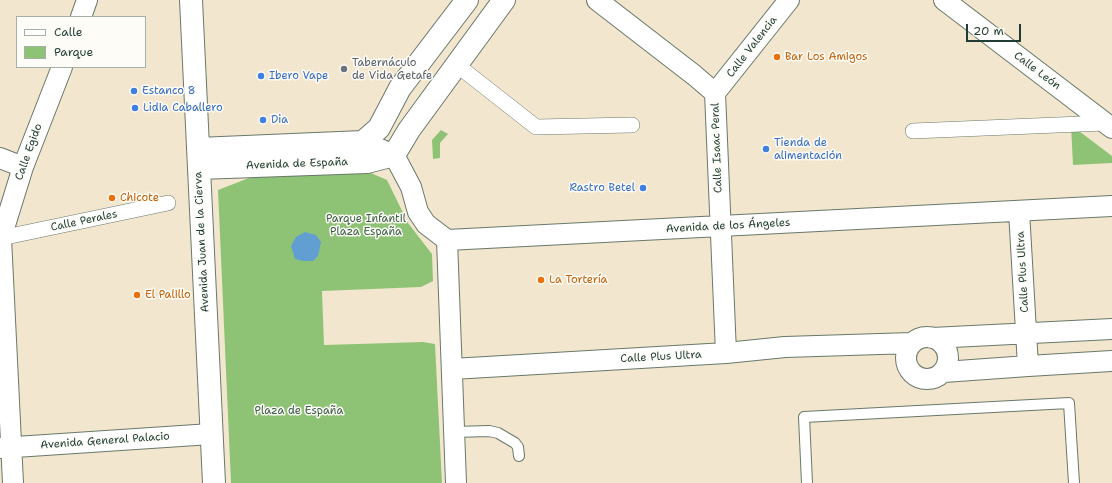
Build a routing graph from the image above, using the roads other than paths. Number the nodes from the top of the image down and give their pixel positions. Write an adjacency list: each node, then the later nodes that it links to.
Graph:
1 (87, 0): 8 (street)
2 (190, 0): 18 (street, Avenida Juan de la Cierva)
3 (467, 0): 15 (street)
4 (504, 0): 9 (street)
5 (597, 0): 11 (street, Calle Isaac Peral)
6 (789, 0): 11 (street, Calle Valencia)
7 (944, 0): 13 (street, Calle León)
8 (81, 16)
9 (456, 64): 12 (street); 16 (street)
10 (62, 68): 19 (street, Calle Egido)
11 (715, 93): 23 (street, Calle Isaac Peral)
12 (632, 125)
13 (1109, 125): 14 (street)
14 (913, 131)
15 (363, 142): 16 (street, Avenida de España); 18 (street, Avenida de España)
16 (394, 155): 18 (street, Avenida de España); 25 (street)
17 (0, 158): 19 (street)
18 (198, 158): 38 (street, Avenida Juan de la Cierva)
19 (23, 166): 24 (street, Calle Egido)
20 (168, 203): 24 (street, Calle Perales)
21 (1112, 206): 22 (street, Avenida de los Ángeles)
22 (1020, 211): 23 (street, Avenida de los Ángeles); 27 (street, Calle Plus Ultra)
23 (721, 226): 25 (street, Avenida de los Ángeles); 31 (street, Calle Isaac Peral)
24 (1, 239): 39 (street)
25 (447, 240): 34 (street)
26 (1112, 329): 27 (street)
27 (1026, 333): 28 (street); 33 (street, Calle Plus Ultra)
28 (932, 338): 29 (street); 35 (street)
29 (912, 343): 30 (street, Calle Plus Ultra); 36 (street)
30 (870, 344): 31 (street, Calle Plus Ultra); 36 (street)
31 (726, 353): 34 (street, Calle Plus Ultra)
32 (1112, 361): 33 (street)
33 (1028, 366): 35 (street)
34 (452, 369): 37 (street)
35 (944, 372): 36 (street)
36 (913, 374)
37 (454, 432): 40 (lane); 43 (street)
38 (211, 434): 39 (street, Avenida General Palacio); 42 (street, Avenida Juan de la Cierva)
39 (6, 448): 41 (street)
40 (519, 456)
41 (13, 483)
42 (214, 483)
43 (456, 483)
44 (807, 483): 45 (lane)
45 (1074, 483)

